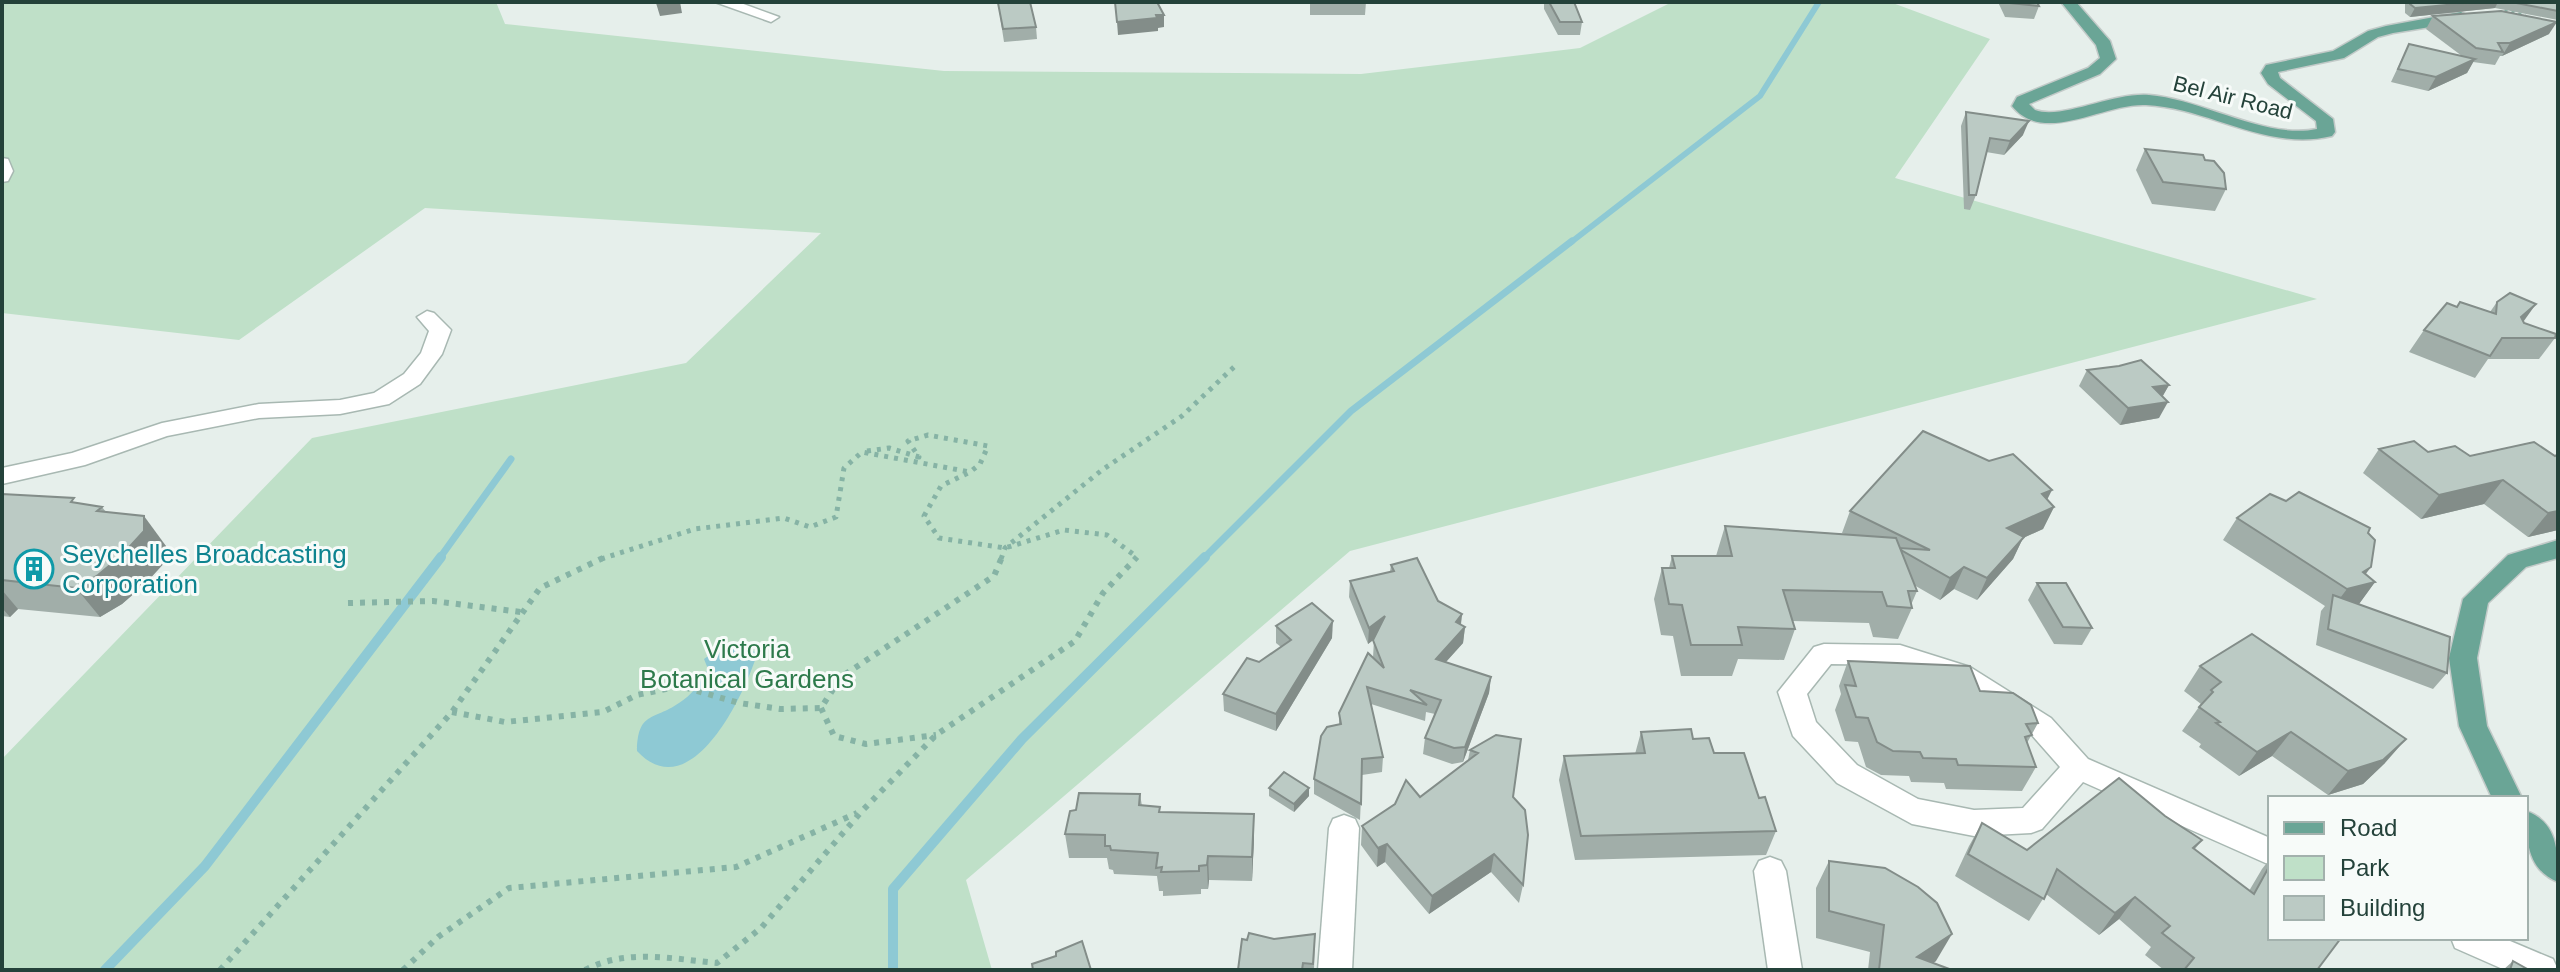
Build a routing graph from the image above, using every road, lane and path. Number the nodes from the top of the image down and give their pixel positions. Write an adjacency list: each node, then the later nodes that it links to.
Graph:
1 (722, 2): 5 (street)
2 (2068, 2): 4 (main road, Bel Air Road)
3 (2502, 8): 6 (path)
4 (2481, 16)
5 (771, 17)
6 (2536, 23)
7 (2, 163): 8 (street)
8 (2, 177)
9 (427, 317): 13 (street)
10 (1235, 366): 14 (path)
11 (862, 452): 12 (path); 12 (path); 17 (path)
12 (970, 472): 14 (path)
13 (2, 476)
14 (1005, 548): 18 (path); 20 (path)
15 (2558, 549): 22 (main road)
16 (348, 603): 17 (path)
17 (521, 612): 19 (path)
18 (821, 708): 19 (path); 20 (path)
19 (452, 712): 30 (path)
20 (936, 735): 23 (path)
21 (2078, 767): 21 (street); 26 (street)
22 (2506, 796)
23 (862, 811): 31 (path); 32 (path)
24 (2528, 827): 27 (main road)
25 (1344, 828): 33 (street)
26 (2268, 851)
27 (2558, 868)
28 (1770, 871): 34 (street)
29 (2472, 940): 35 (street)
30 (220, 970)
31 (403, 970)
32 (585, 970)
33 (1335, 970)
34 (1785, 970)
35 (2541, 970)

